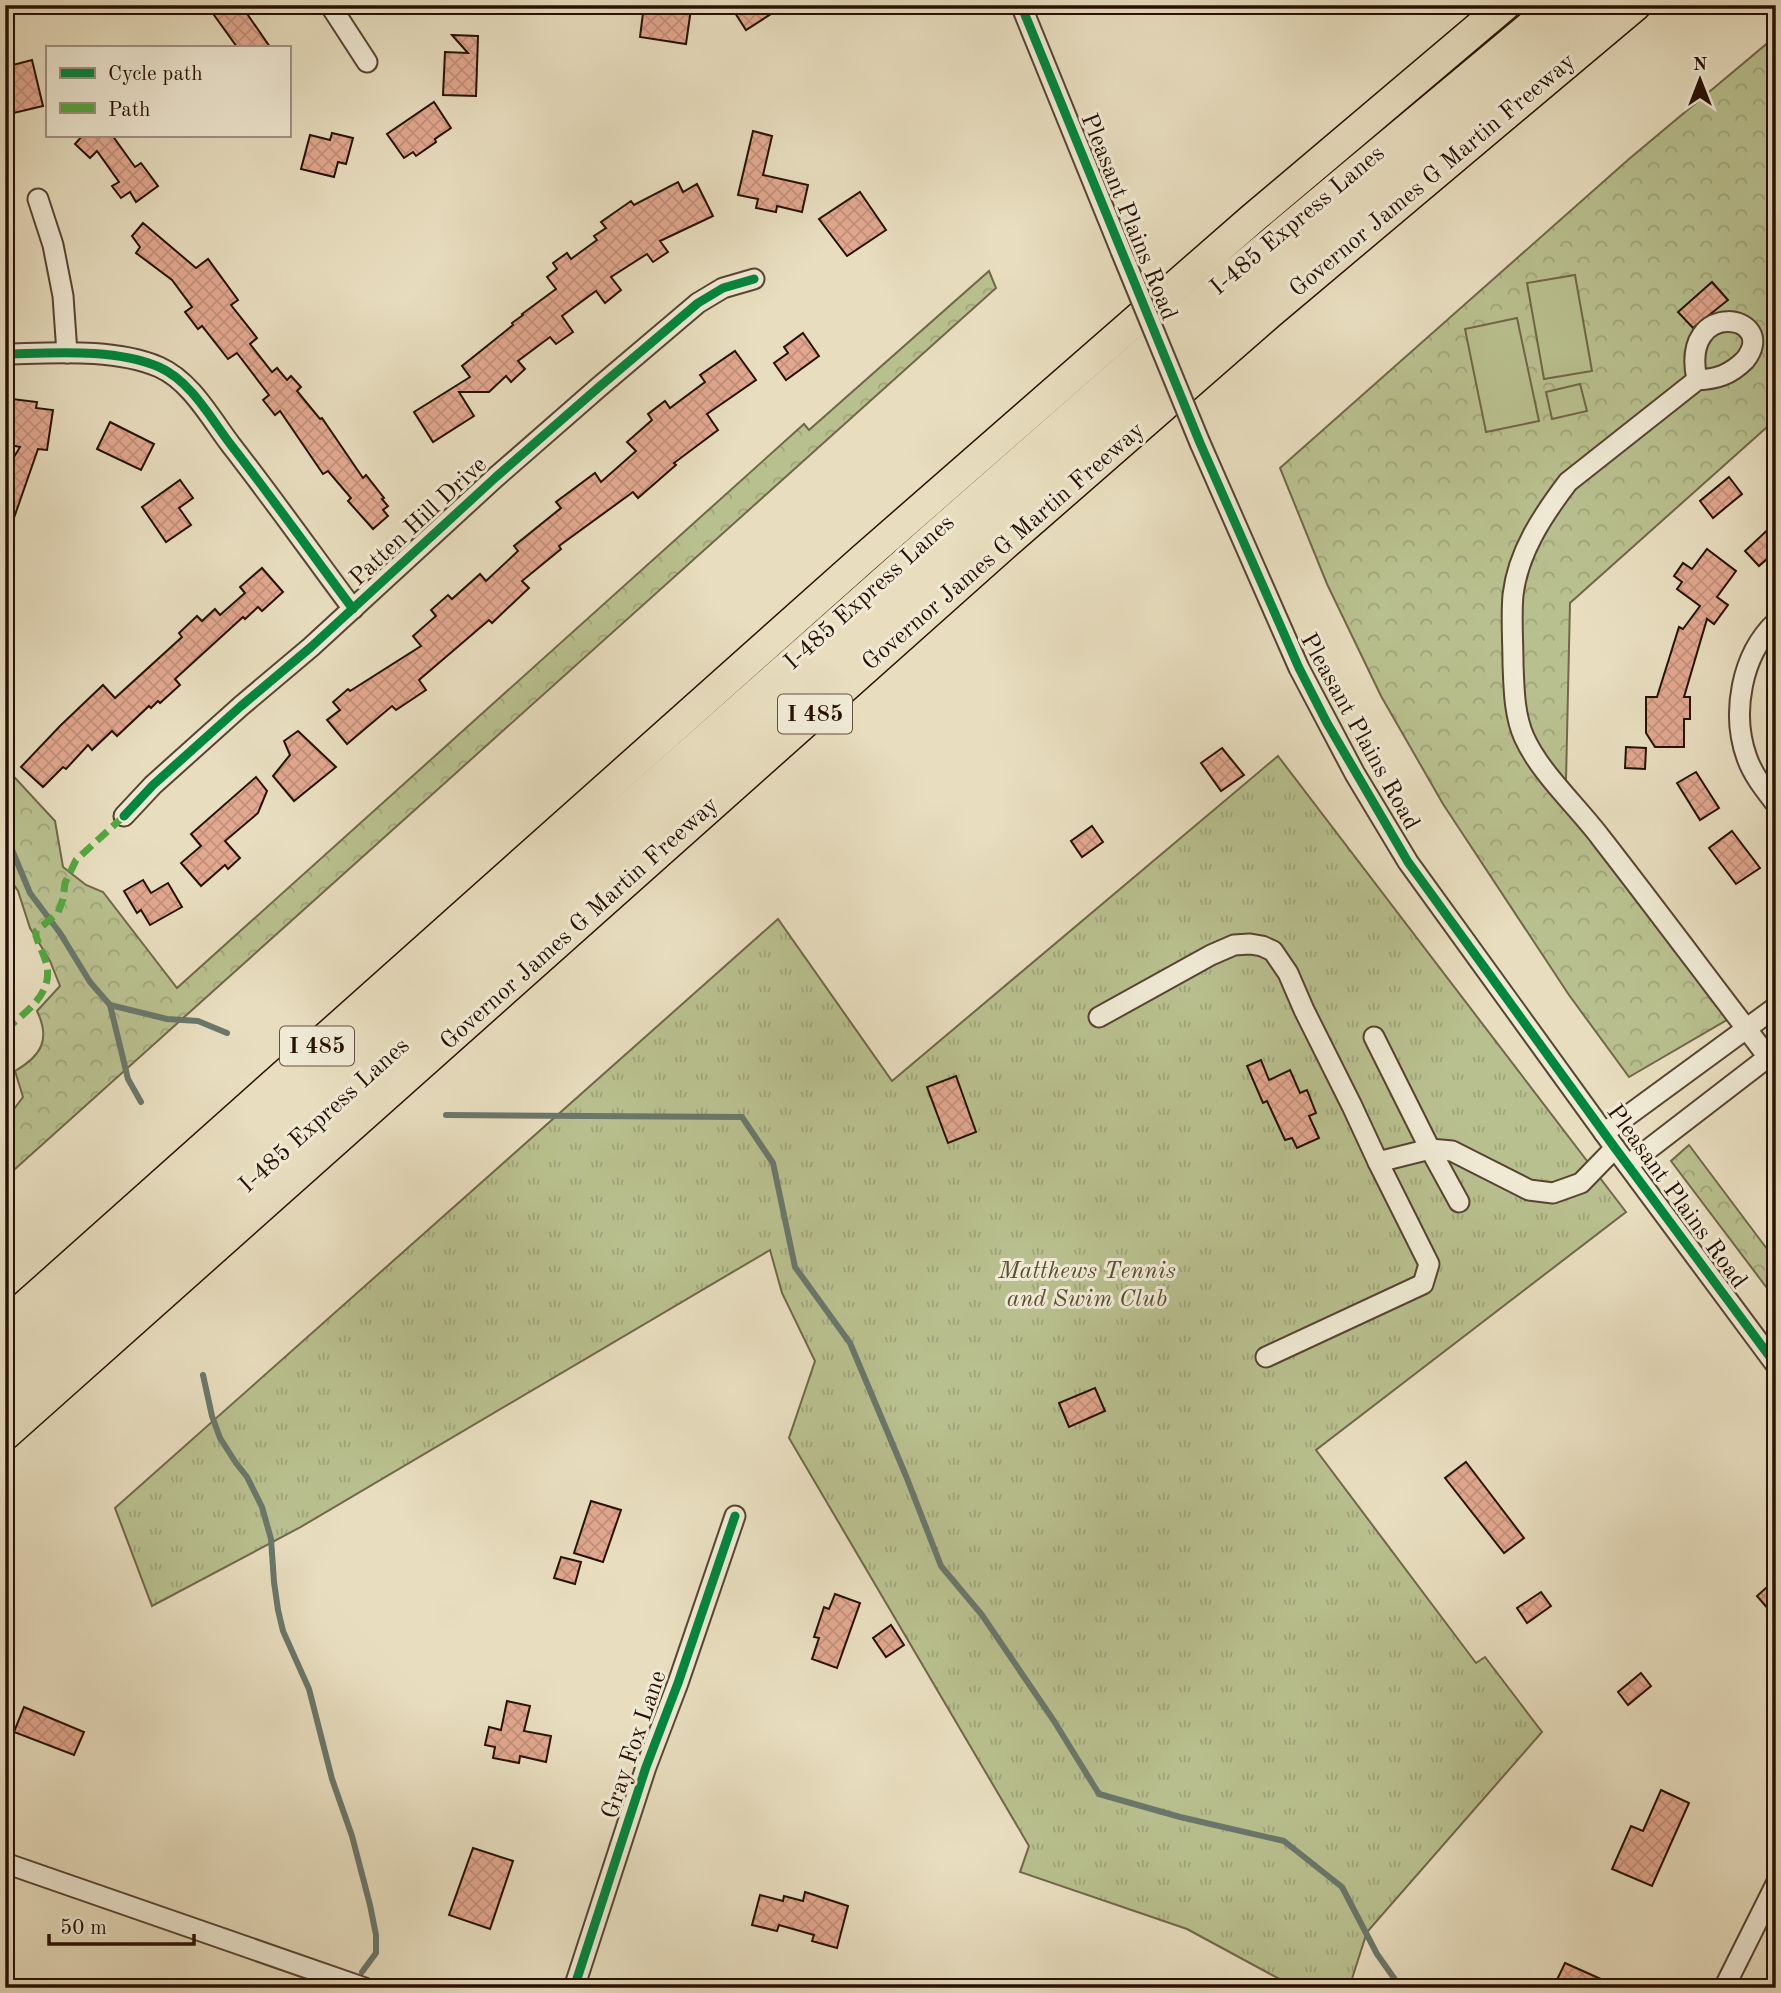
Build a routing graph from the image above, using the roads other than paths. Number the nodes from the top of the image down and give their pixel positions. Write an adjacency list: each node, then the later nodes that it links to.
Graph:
1 (330, 5): 7 (street)
2 (1021, 5): 26 (street, Pleasant Plains Road, bridge)
3 (1505, 5): 17 (highway, I 485)
4 (1556, 5): 20 (highway, I-485 Express Lanes / I 485)
5 (1594, 5): 14 (highway, I-485 Express Lanes / I 485)
6 (1636, 5): 10 (highway, Governor James G Martin Freeway / I 485)
7 (367, 62)
8 (38, 199): 11 (street)
9 (754, 279): 15 (street, Patten Hill Drive)
10 (1271, 312): 14 (highway); 36 (highway, Governor James G Martin Freeway / I 485)
11 (67, 353): 12 (street); 15 (street)
12 (5, 354)
13 (1697, 380): 23 (street)
14 (1052, 467): 35 (highway, I-485 Express Lanes / I 485)
15 (353, 609): 19 (street, Patten Hill Drive)
16 (1776, 622): 18 (street)
17 (628, 767): 20 (highway); 31 (highway, I 485)
18 (1776, 804)
19 (124, 816)
20 (489, 932): 33 (highway, I-485 Express Lanes / I 485)
21 (1776, 1007): 23 (street)
22 (1099, 1017): 28 (street)
23 (1747, 1030): 25 (street); 26 (street)
24 (1374, 1037): 27 (street)
25 (1772, 1054): 29 (street)
26 (1610, 1141): 27 (street); 29 (street, Pleasant Plains Road)
27 (1430, 1149): 28 (street); 30 (street)
28 (1378, 1163): 32 (street)
29 (1628, 1165): 34 (street, Pleasant Plains Road)
30 (1458, 1202)
31 (5, 1324)
32 (1266, 1357)
33 (5, 1360)
34 (1776, 1365)
35 (5, 1398)
36 (5, 1435)
37 (735, 1516): 41 (street, Gray Fox Lane)
38 (5, 1863): 40 (street)
39 (1776, 1884): 42 (street)
40 (365, 1988)
41 (574, 1988)
42 (1724, 1988)

